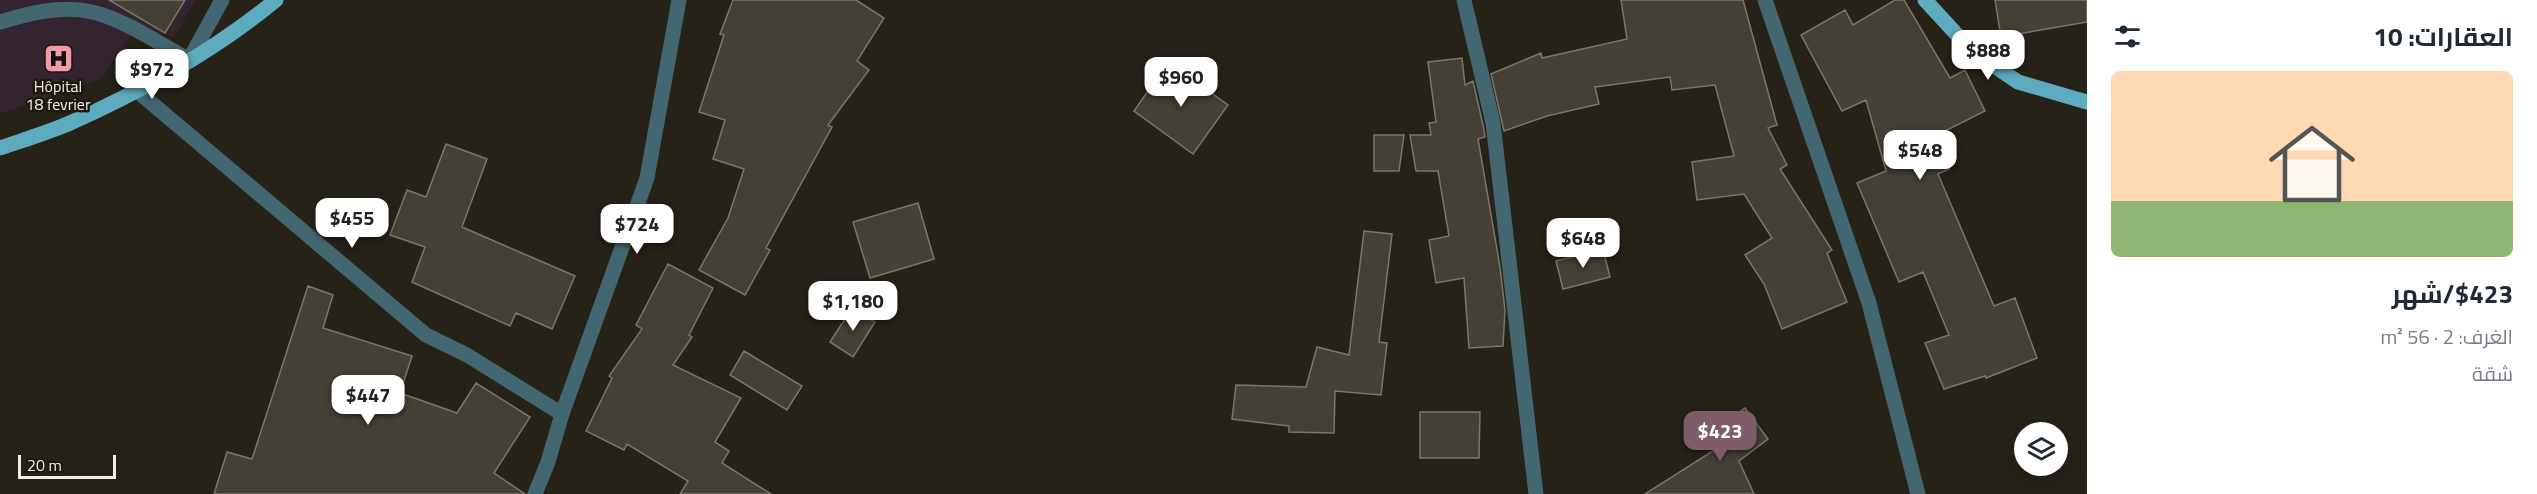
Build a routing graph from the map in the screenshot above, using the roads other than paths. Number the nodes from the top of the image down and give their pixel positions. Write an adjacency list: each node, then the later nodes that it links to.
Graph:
1 (222, 0): 9 (street)
2 (276, 0): 9 (main road)
3 (679, 0): 13 (street)
4 (1464, 0): 15 (street)
5 (1765, 0): 16 (street)
6 (1925, 0): 11 (main road)
7 (41, 6): 8 (street); 9 (street)
8 (0, 22)
9 (189, 60): 10 (main road)
10 (136, 90): 12 (main road); 13 (street)
11 (2087, 102)
12 (0, 148)
13 (562, 414): 14 (street)
14 (534, 494)
15 (1536, 494)
16 (1918, 494)

